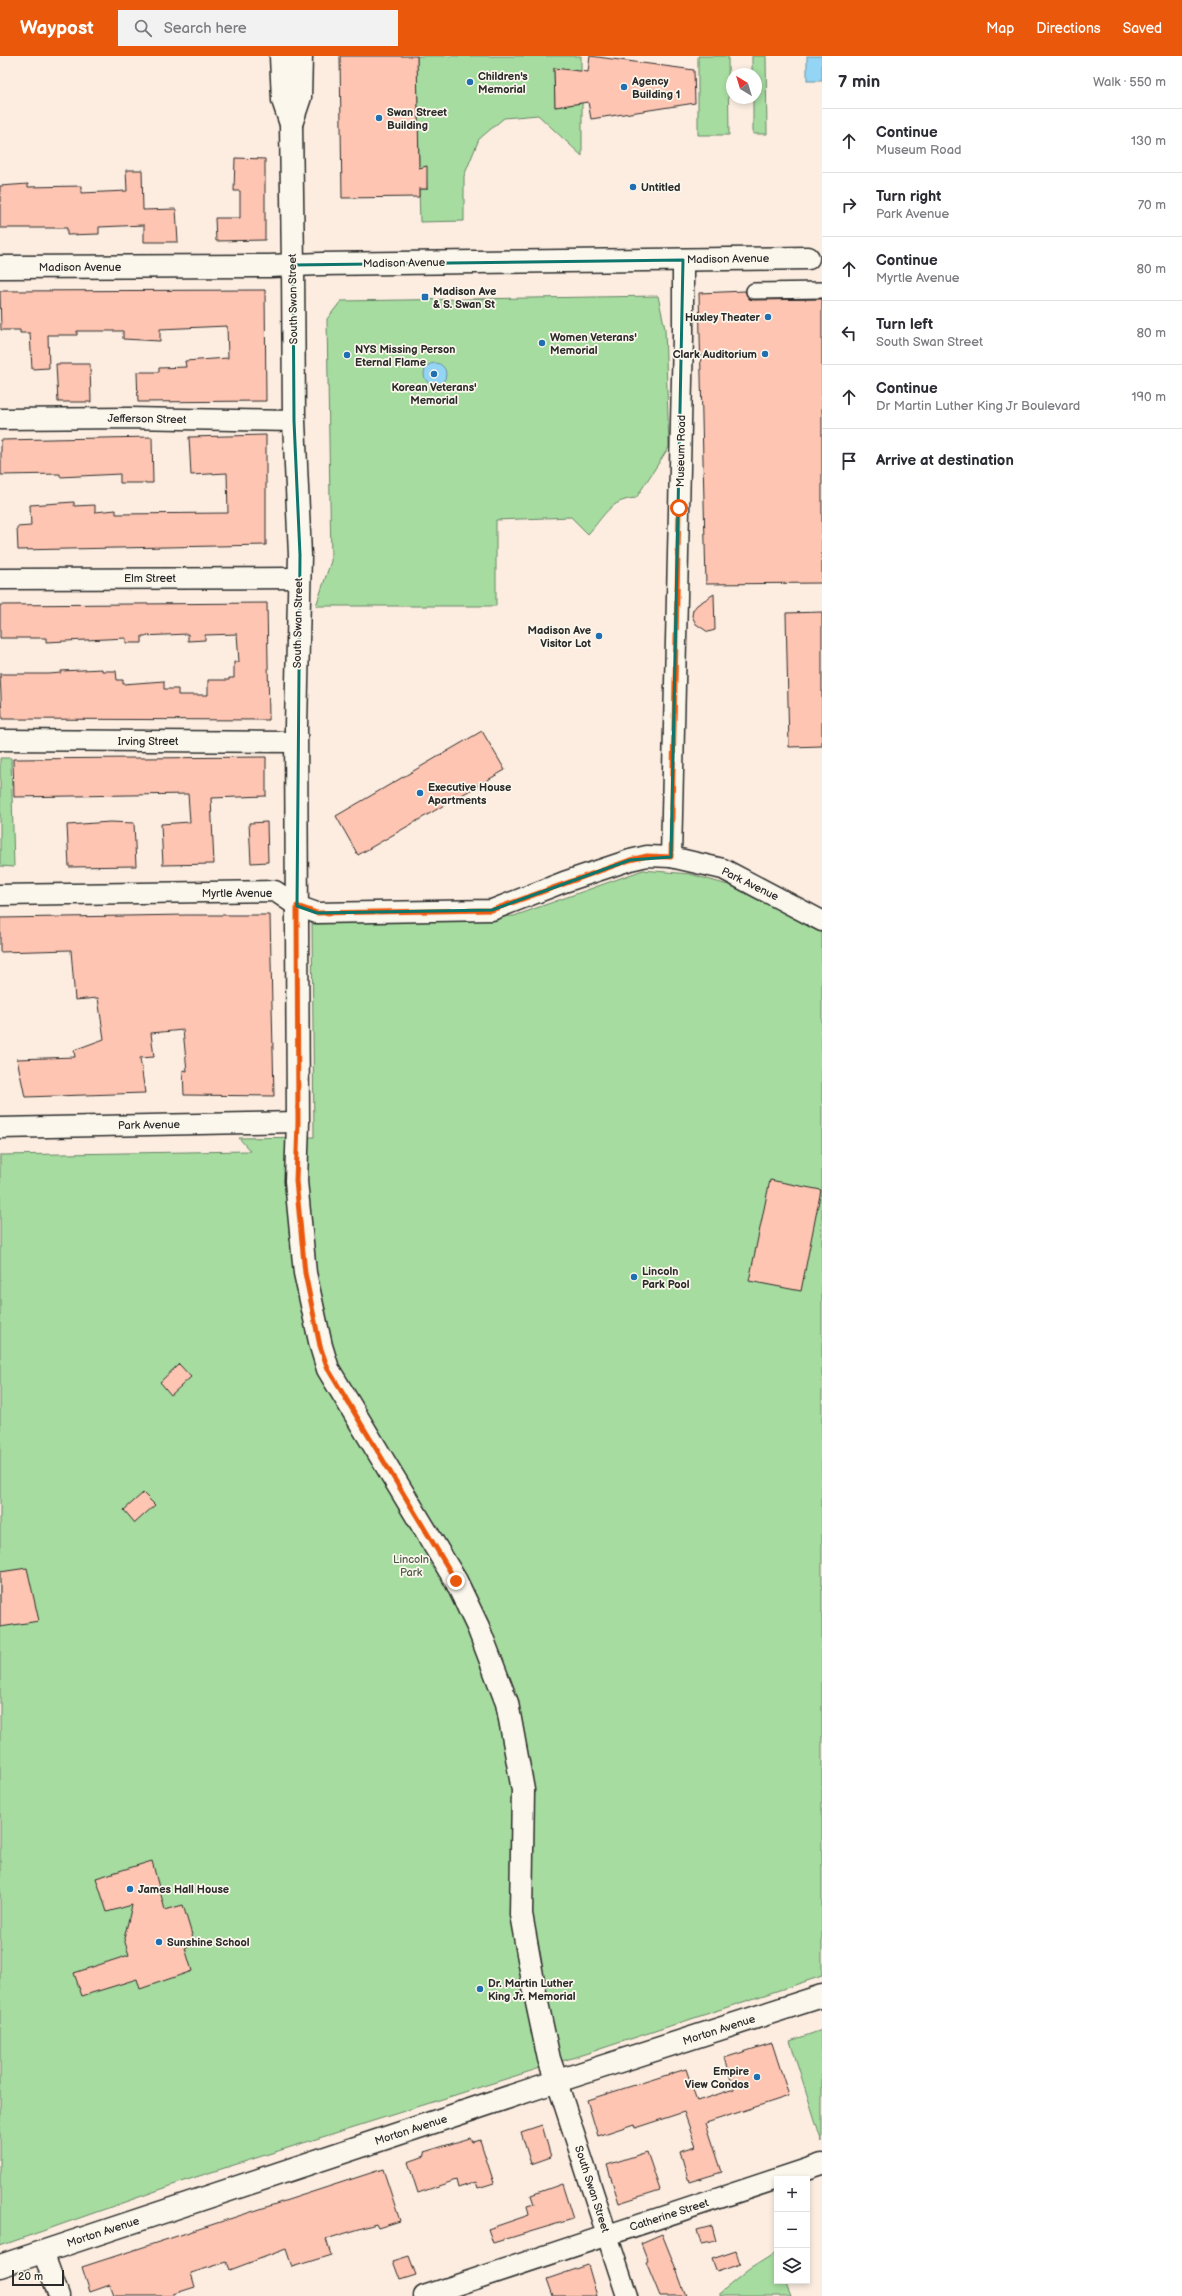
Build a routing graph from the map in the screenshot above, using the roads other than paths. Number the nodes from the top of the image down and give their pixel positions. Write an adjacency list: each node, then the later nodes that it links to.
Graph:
1 (281, 56): 3 (street, South Swan Street)
2 (301, 56): 3 (street, South Swan Street)
3 (291, 124): 6 (street, South Swan Street)
4 (808, 258): 5 (street, Madison Avenue)
5 (683, 260): 6 (street, Madison Avenue); 16 (street, Museum Road)
6 (293, 265): 7 (street, Madison Avenue); 11 (street, South Swan Street)
7 (0, 267)
8 (822, 290): 9 (street)
9 (754, 291)
10 (0, 419): 11 (street, Jefferson Street)
11 (294, 421): 12 (street, South Swan Street)
12 (299, 578): 13 (street, Elm Street); 15 (street, South Swan Street)
13 (0, 579)
14 (0, 740): 15 (street, Irving Street)
15 (296, 742): 18 (street, South Swan Street)
16 (671, 857): 19 (street, Park Avenue); 20 (street, Park Avenue)
17 (0, 895): 18 (street, Myrtle Avenue)
18 (297, 906): 19 (street, Myrtle Avenue); 21 (street, South Swan Street)
19 (492, 910)
20 (822, 921)
21 (298, 1122): 22 (street, Park Avenue); 24 (street, South Swan Street)
22 (0, 1128)
23 (822, 1996): 24 (street, Morton Avenue)
24 (557, 2082): 26 (street, South Swan Street); 27 (street, Morton Avenue)
25 (822, 2164): 26 (street, Catherine Street)
26 (607, 2235): 30 (street, Catherine Street); 31 (street, South Swan Street)
27 (43, 2252): 28 (street, Morton Avenue); 29 (street)
28 (0, 2266)
29 (59, 2296)
30 (424, 2296)
31 (627, 2296)

